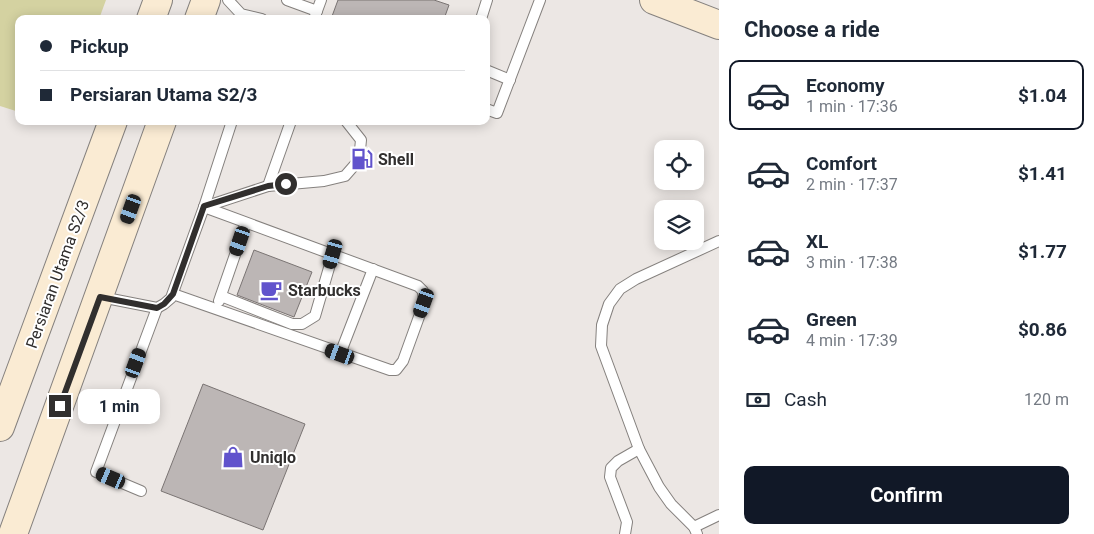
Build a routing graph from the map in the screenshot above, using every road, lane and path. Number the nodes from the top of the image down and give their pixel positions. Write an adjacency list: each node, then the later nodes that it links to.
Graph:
1 (158, 0): 9 (main road)
2 (206, 0): 10 (main road)
3 (228, 0): 11 (lane)
4 (287, 0): 12 (lane)
5 (321, 0): 12 (lane)
6 (488, 0): 13 (lane)
7 (540, 0): 16 (lane)
8 (654, 0): 14 (main road)
9 (152, 15)
10 (200, 15)
11 (245, 15)
12 (315, 15)
13 (482, 15)
14 (719, 25)
15 (490, 72): 16 (lane)
16 (510, 80): 17 (lane)
17 (490, 110)
18 (112, 125): 35 (main road, Persiaran Utama S2/3)
19 (161, 125): 31 (main road)
20 (231, 125): 24 (lane)
21 (290, 125): 23 (lane)
22 (349, 125): 23 (lane)
23 (268, 186): 24 (lane)
24 (204, 206): 25 (lane); 29 (lane)
25 (246, 223): 27 (lane); 30 (lane)
26 (719, 241): 36 (lane)
27 (333, 254): 28 (lane); 30 (lane)
28 (373, 270): 34 (lane); 34 (lane)
29 (172, 296): 32 (lane); 33 (lane)
30 (221, 296): 33 (lane)
31 (100, 297): 32 (lane); 40 (main road)
32 (157, 308): 37 (lane)
33 (216, 309): 34 (lane)
34 (340, 354)
35 (0, 427)
36 (639, 449): 39 (lane); 41 (lane)
37 (141, 491)
38 (719, 515): 39 (lane)
39 (695, 530)
40 (13, 534)
41 (625, 534)

